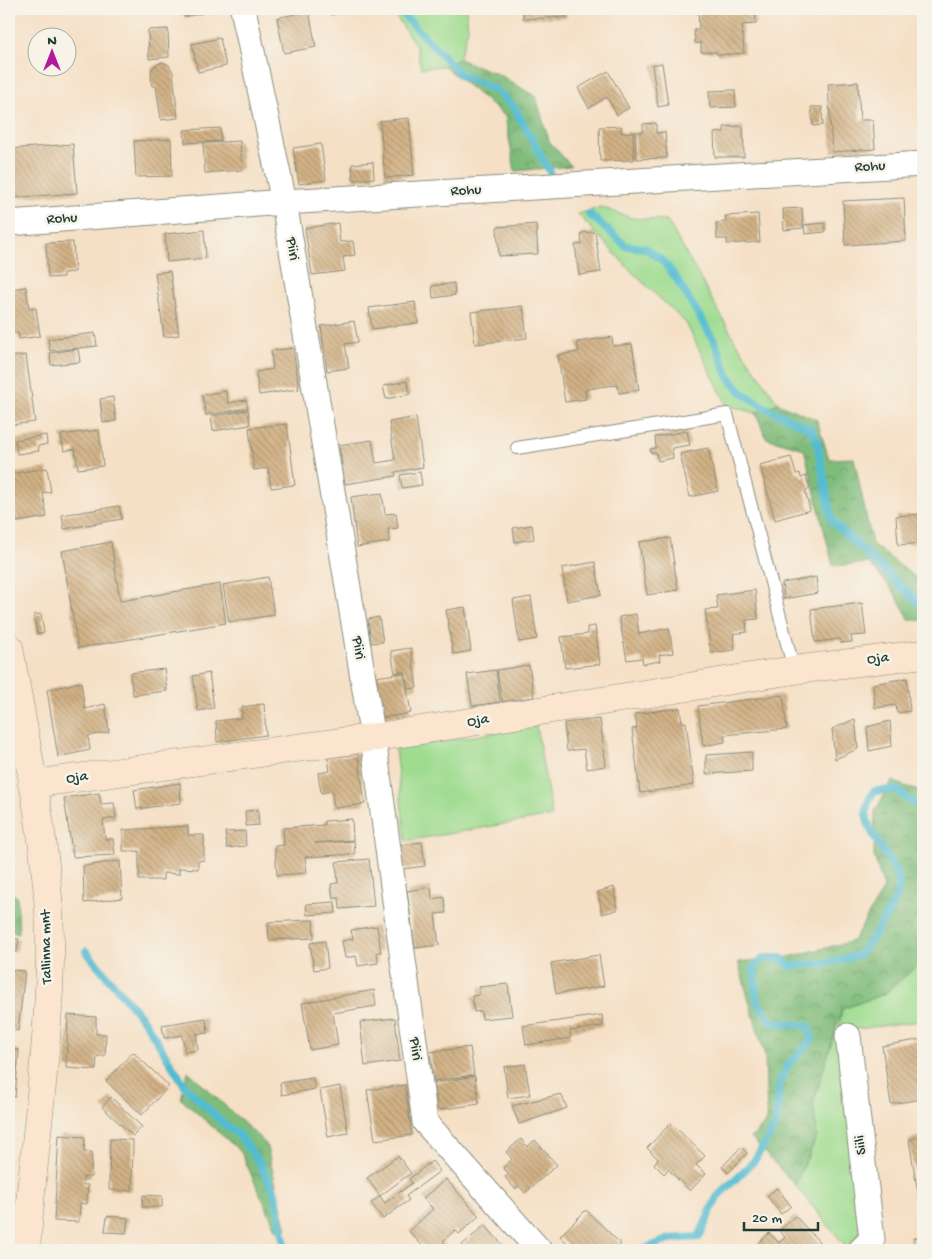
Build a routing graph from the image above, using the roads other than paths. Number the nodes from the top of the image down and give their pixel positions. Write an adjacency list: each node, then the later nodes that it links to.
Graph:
1 (243, 9): 3 (street, Piiri)
2 (923, 164): 3 (street, Rohu)
3 (284, 202): 4 (street, Rohu); 9 (street, Piiri)
4 (9, 223)
5 (517, 448): 8 (lane)
6 (9, 646): 10 (street, Tallinna mnt)
7 (923, 654): 8 (street, Oja)
8 (794, 670): 9 (street, Oja)
9 (373, 738): 10 (street, Oja); 13 (street, Piiri)
10 (32, 784): 12 (street, Tallinna mnt)
11 (848, 1036): 14 (street, Siili)
12 (26, 1250)
13 (539, 1250)
14 (861, 1250)

